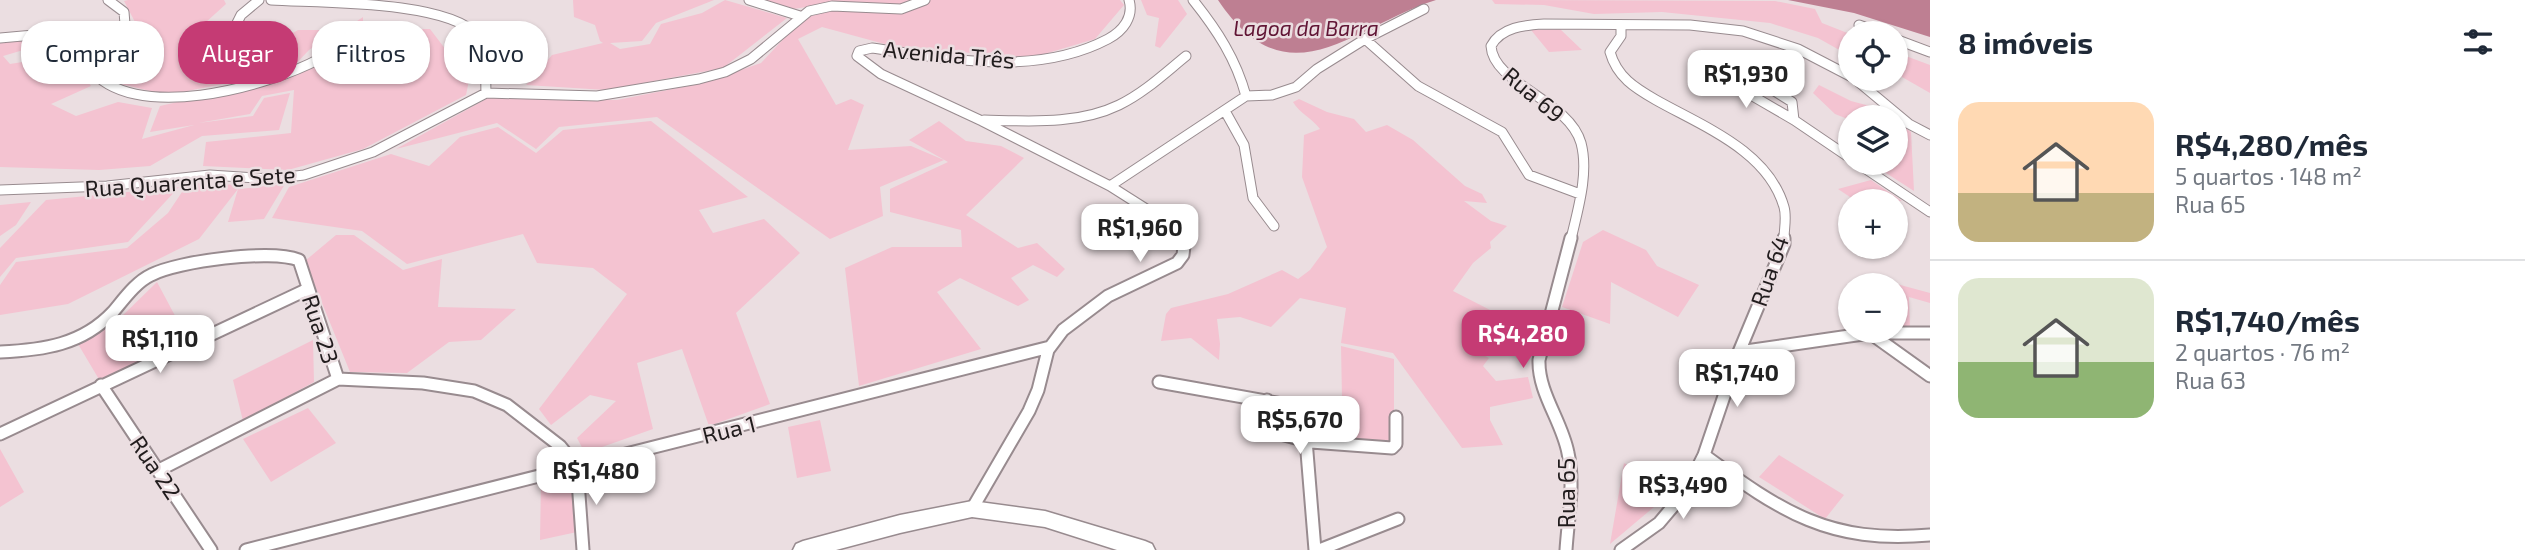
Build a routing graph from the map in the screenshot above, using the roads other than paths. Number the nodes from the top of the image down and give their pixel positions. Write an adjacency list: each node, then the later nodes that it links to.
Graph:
1 (108, 0): 11 (street)
2 (259, 0): 12 (street)
3 (271, 0): 8 (street)
4 (749, 0): 10 (street)
5 (925, 0): 10 (street, Rua Quarenta e Sete)
6 (1129, 0): 28 (street, Avenida Três)
7 (1193, 0): 25 (street)
8 (288, 1): 24 (street)
9 (1424, 9): 16 (street)
10 (800, 16): 24 (street, Rua Quarenta e Sete)
11 (126, 21)
12 (238, 21)
13 (1620, 26): 21 (street); 34 (street, Rua 69); 44 (street, Rua 64)
14 (21, 36): 15 (street)
15 (0, 38)
16 (1365, 39): 25 (street); 34 (street)
17 (1908, 44): 18 (street)
18 (1930, 52)
19 (1186, 56): 28 (street)
20 (312, 63): 22 (street)
21 (1838, 68)
22 (105, 84)
23 (1869, 91): 29 (street)
24 (486, 93): 33 (street, Rua Quarenta e Sete)
25 (1246, 96): 26 (street)
26 (1225, 111): 32 (street); 36 (street)
27 (1794, 120): 27 (street); 30 (street)
28 (982, 121): 32 (street, Avenida Três)
29 (1930, 135)
30 (1838, 150)
31 (1875, 175): 35 (street)
32 (1110, 186): 42 (street, Avenida Três)
33 (0, 190)
34 (1580, 194): 65 (street, Rua 65)
35 (1930, 212)
36 (1274, 226)
37 (308, 289): 43 (street, Rua 23); 46 (street, Rua 23); 48 (street)
38 (1908, 333): 39 (street)
39 (1930, 333)
40 (1838, 338): 44 (street)
41 (1884, 343): 45 (street)
42 (1050, 347): 54 (street, Rua 1); 56 (street)
43 (0, 352)
44 (1739, 352): 53 (street, Rua 64)
45 (1930, 376)
46 (338, 379): 54 (street, Rua 23); 55 (street)
47 (1159, 382): 49 (street)
48 (101, 385): 51 (street); 55 (street, Rua 22)
49 (1266, 400): 52 (street); 52 (street)
50 (1396, 417): 52 (street)
51 (0, 434)
52 (1306, 440): 64 (street)
53 (1704, 455): 58 (street); 66 (street, Rua 64)
54 (577, 467): 60 (street, Rua 1); 61 (street)
55 (159, 470): 59 (street, Rua 22)
56 (972, 509): 62 (main road); 63 (main road)
57 (1398, 519): 64 (street)
58 (1930, 535)
59 (211, 550)
60 (246, 550)
61 (583, 550)
62 (803, 550)
63 (1145, 550)
64 (1317, 550)
65 (1566, 550)
66 (1620, 550)

